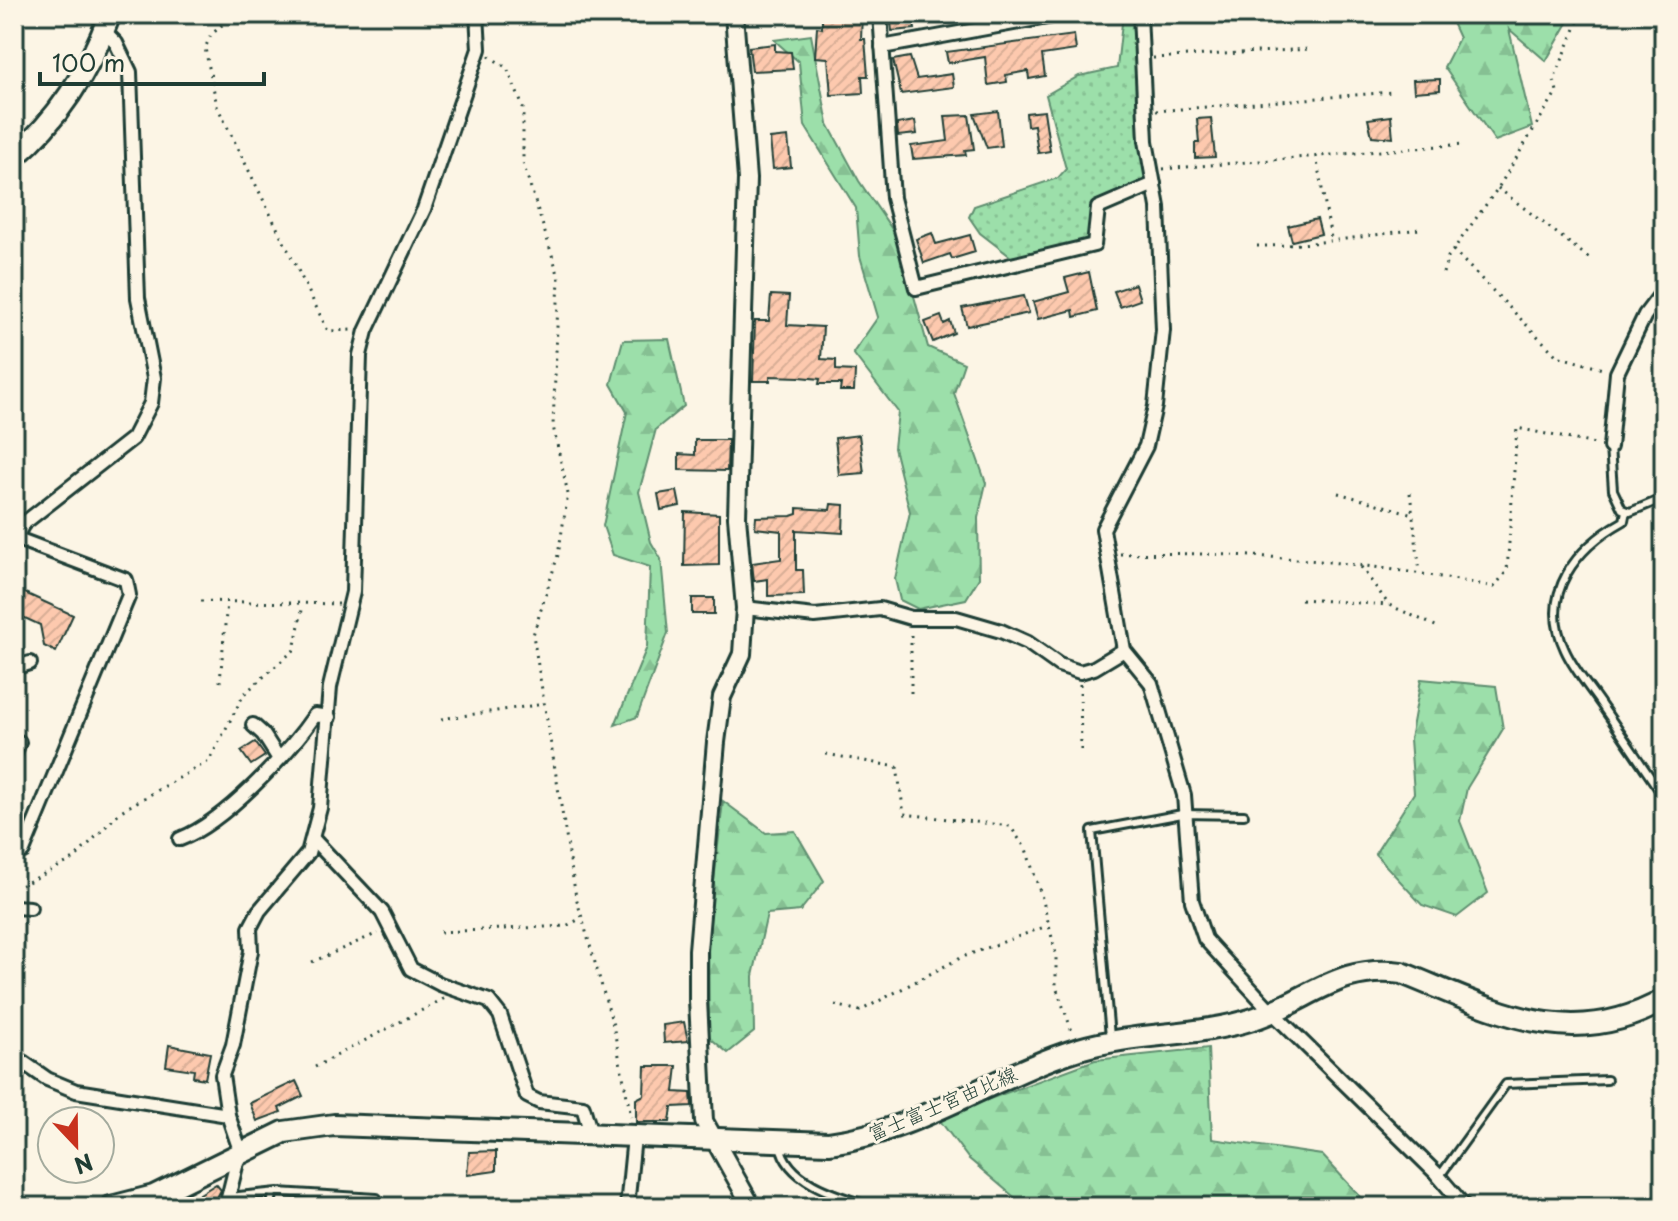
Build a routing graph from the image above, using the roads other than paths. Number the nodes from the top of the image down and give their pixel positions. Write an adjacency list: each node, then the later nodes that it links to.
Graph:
1 (477, 14): 19 (street)
2 (734, 14): 15 (street)
3 (880, 14): 7 (street)
4 (1064, 14): 7 (street)
5 (1140, 14): 9 (street)
6 (107, 22): 8 (main road); 14 (street)
7 (882, 47): 9 (street)
8 (14, 157)
9 (1154, 184): 16 (street)
10 (1664, 290): 11 (street)
11 (1610, 447): 13 (lane)
12 (1664, 498): 13 (lane)
13 (1626, 511): 24 (lane)
14 (14, 539): 28 (street)
15 (745, 608): 16 (street); 40 (street)
16 (1124, 650): 25 (street)
17 (30, 663): 18 (street)
18 (14, 668)
19 (329, 717): 23 (street); 29 (street)
20 (253, 725): 23 (street)
21 (19, 742): 22 (street)
22 (14, 756)
23 (279, 759): 27 (street)
24 (1664, 797)
25 (1182, 814): 26 (lane); 33 (street); 34 (lane)
26 (1244, 815)
27 (180, 839)
28 (14, 840)
29 (314, 840): 37 (street); 38 (street)
30 (14, 907): 31 (street)
31 (30, 908)
32 (1664, 1000): 33 (main road, 富士富士宮由比線)
33 (1272, 1012): 34 (main road, 富士富士宮由比線); 43 (street)
34 (1110, 1041): 41 (main road, 富士富士宮由比線)
35 (14, 1056): 37 (street)
36 (1607, 1080): 43 (lane)
37 (228, 1115): 42 (street)
38 (591, 1134): 39 (main road, 富士富士宮由比線); 42 (main road, 富士富士宮由比線)
39 (634, 1137): 40 (main road, 富士富士宮由比線); 49 (street)
40 (711, 1138): 41 (main road, 富士富士宮由比線); 50 (street)
41 (780, 1141): 51 (lane)
42 (240, 1150): 46 (street); 47 (main road, 富士富士宮由比線)
43 (1439, 1177): 52 (street)
44 (273, 1193): 45 (lane); 46 (lane); 48 (lane)
45 (377, 1198)
46 (225, 1202)
47 (111, 1207)
48 (271, 1207)
49 (627, 1207)
50 (752, 1207)
51 (874, 1207)
52 (1465, 1207)

